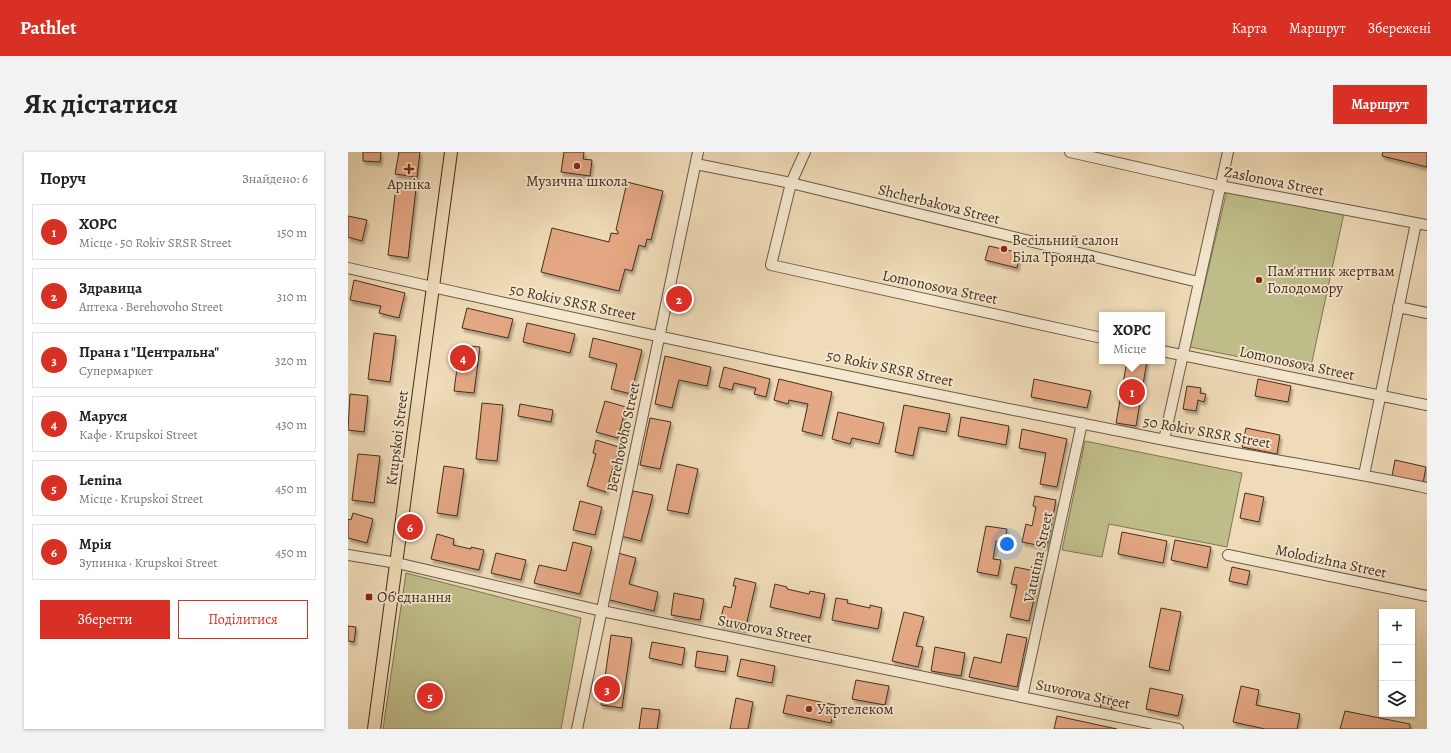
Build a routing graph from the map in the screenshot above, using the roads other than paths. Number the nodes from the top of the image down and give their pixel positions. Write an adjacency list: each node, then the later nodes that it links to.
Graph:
1 (450, 152): 13 (main road, Krupskoi Street)
2 (698, 152): 6 (street, Berehovoho Street)
3 (805, 152): 7 (street)
4 (1070, 152): 8 (street, Zaslonova Street)
5 (1228, 152): 8 (street)
6 (696, 164): 7 (street, Shcherbakova Street); 16 (street, Berehovoho Street)
7 (790, 183): 12 (street, Shcherbakova Street); 17 (street, Lomonosova Street)
8 (1220, 186): 9 (street, Zaslonova Street); 12 (street)
9 (1416, 223): 10 (street, Zaslonova Street); 14 (street)
10 (1427, 225)
11 (348, 268): 13 (street, 50 Rokiv SRSR Street)
12 (1198, 282): 19 (street)
13 (433, 287): 16 (street, 50 Rokiv SRSR Street); 28 (main road, Krupskoi Street)
14 (1398, 307): 15 (street); 20 (street)
15 (1427, 313)
16 (659, 336): 22 (street, 50 Rokiv SRSR Street); 30 (street, Berehovoho Street)
17 (1099, 337)
18 (1165, 352): 19 (street, Lomonosova Street)
19 (1182, 355): 20 (street, Lomonosova Street); 23 (street)
20 (1380, 396): 21 (street, Lomonosova Street); 24 (street)
21 (1427, 405)
22 (1082, 424): 23 (street, 50 Rokiv SRSR Street); 31 (street, Vatutina Street)
23 (1164, 440): 24 (street, 50 Rokiv SRSR Street)
24 (1364, 475): 25 (street, 50 Rokiv SRSR Street)
25 (1427, 488)
26 (348, 555): 28 (street, Suvorova Street)
27 (1228, 555): 29 (street, Molodizhna Street)
28 (396, 563): 30 (street, Suvorova Street); 32 (main road, Krupskoi Street)
29 (1427, 596)
30 (602, 611): 31 (street, Suvorova Street); 33 (street, Berehovoho Street)
31 (1022, 697): 34 (street, Suvorova Street)
32 (374, 729)
33 (577, 729)
34 (1178, 729)

